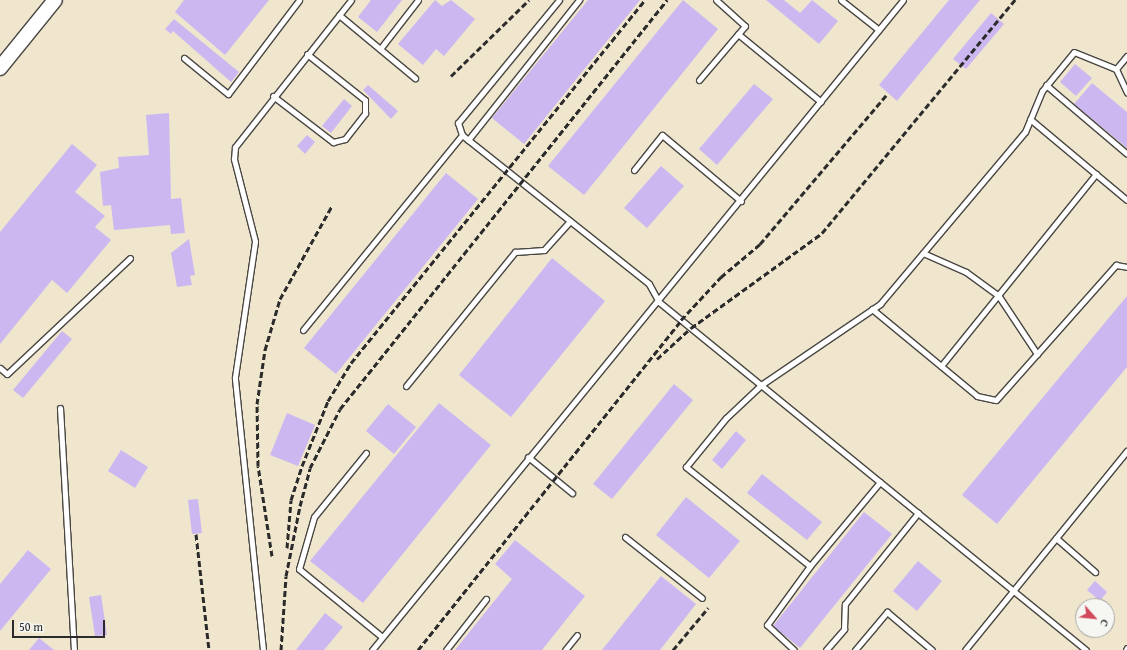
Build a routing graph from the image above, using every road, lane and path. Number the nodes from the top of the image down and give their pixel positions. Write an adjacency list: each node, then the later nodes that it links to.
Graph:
1 (55, 0): 17 (street)
2 (299, 0): 16 (lane)
3 (351, 0): 10 (lane)
4 (418, 0): 13 (lane)
5 (559, 0): 26 (lane)
6 (579, 0): 27 (lane)
7 (716, 0): 12 (lane)
8 (841, 0): 11 (lane)
9 (903, 0): 11 (lane)
10 (339, 15): 13 (lane); 14 (lane)
11 (879, 30): 24 (lane)
12 (738, 34): 20 (lane); 24 (lane)
13 (380, 49): 19 (lane)
14 (307, 54): 23 (lane); 23 (lane)
15 (1127, 56): 18 (lane)
16 (184, 58)
17 (0, 68)
18 (1116, 69): 21 (lane); 22 (lane)
19 (415, 78)
20 (699, 80)
21 (1046, 85): 25 (lane); 28 (lane)
22 (1127, 93)
23 (274, 96): 63 (lane)
24 (820, 102): 32 (lane)
25 (1030, 119): 30 (lane); 34 (lane)
26 (462, 135): 27 (lane); 40 (lane)
27 (468, 140): 33 (lane)
28 (1127, 154)
29 (634, 170): 32 (lane)
30 (1096, 174): 31 (lane); 37 (lane)
31 (1127, 200)
32 (741, 201): 38 (lane)
33 (570, 221): 38 (lane); 45 (lane)
34 (923, 253): 37 (lane); 39 (lane)
35 (130, 258): 43 (lane)
36 (1127, 267): 41 (lane)
37 (998, 295): 41 (lane); 42 (lane)
38 (659, 302): 44 (lane); 49 (lane)
39 (872, 309): 42 (lane); 44 (lane)
40 (303, 330)
41 (1037, 354): 42 (lane)
42 (940, 366)
43 (0, 368)
44 (761, 385): 50 (lane); 55 (lane)
45 (406, 386)
46 (60, 408): 62 (lane)
47 (1127, 451): 54 (lane)
48 (366, 453): 61 (lane)
49 (528, 457): 51 (lane); 61 (lane)
50 (880, 482): 52 (lane); 55 (lane)
51 (572, 494)
52 (918, 513): 57 (lane); 68 (lane)
53 (625, 537): 58 (lane)
54 (1056, 538): 56 (lane); 57 (lane)
55 (810, 566): 67 (lane)
56 (1095, 572)
57 (1013, 591): 71 (lane); 72 (lane)
58 (702, 598)
59 (486, 599): 65 (lane)
60 (577, 635): 66 (lane)
61 (382, 637): 64 (lane)
62 (74, 650)
63 (263, 650)
64 (372, 650)
65 (446, 650)
66 (565, 650)
67 (794, 650)
68 (826, 650)
69 (855, 650): 70 (lane)
70 (932, 650)
71 (965, 650)
72 (1086, 650)

